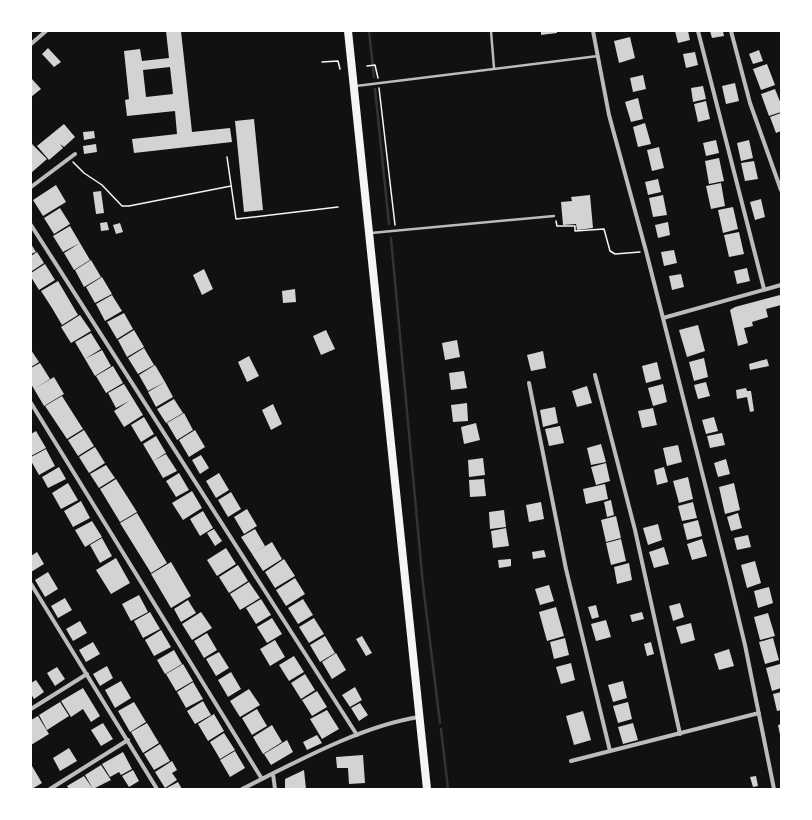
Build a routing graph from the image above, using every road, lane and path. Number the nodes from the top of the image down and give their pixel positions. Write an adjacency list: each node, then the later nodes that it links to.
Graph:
1 (46, 31): 7 (street)
2 (348, 31): 14 (highway)
3 (491, 31): 11 (lane)
4 (592, 31): 8 (street)
5 (698, 31): 28 (street)
6 (731, 31): 20 (street)
7 (31, 44)
8 (598, 56): 11 (lane); 26 (street)
9 (322, 62): 12 (path)
10 (367, 66): 13 (path)
11 (494, 68): 13 (lane)
12 (340, 69)
13 (378, 84): 14 (lane); 24 (path)
14 (354, 87): 25 (highway)
15 (75, 154): 17 (street)
16 (227, 157): 18 (path)
17 (69, 159): 18 (path); 19 (street)
18 (231, 186): 21 (path)
19 (31, 187)
20 (781, 190)
21 (338, 207)
22 (554, 216): 24 (lane); 26 (path)
23 (31, 225): 39 (street)
24 (396, 231): 25 (lane)
25 (369, 234): 37 (highway)
26 (646, 251): 29 (street)
27 (781, 285): 28 (street)
28 (764, 289): 29 (street)
29 (663, 318): 36 (street)
30 (595, 375): 38 (street)
31 (529, 384): 41 (street)
32 (31, 402): 44 (street)
33 (31, 586): 34 (street)
34 (87, 674): 35 (street); 40 (street)
35 (31, 709)
36 (759, 713): 38 (street); 50 (street)
37 (420, 717): 39 (street); 49 (highway)
38 (680, 734): 41 (street)
39 (357, 735): 43 (street)
40 (128, 740): 45 (street); 46 (street)
41 (610, 751): 42 (street)
42 (571, 762)
43 (273, 774): 44 (street); 48 (street)
44 (262, 779): 47 (street)
45 (50, 789)
46 (157, 789)
47 (242, 789)
48 (275, 789)
49 (427, 789)
50 (774, 789)

